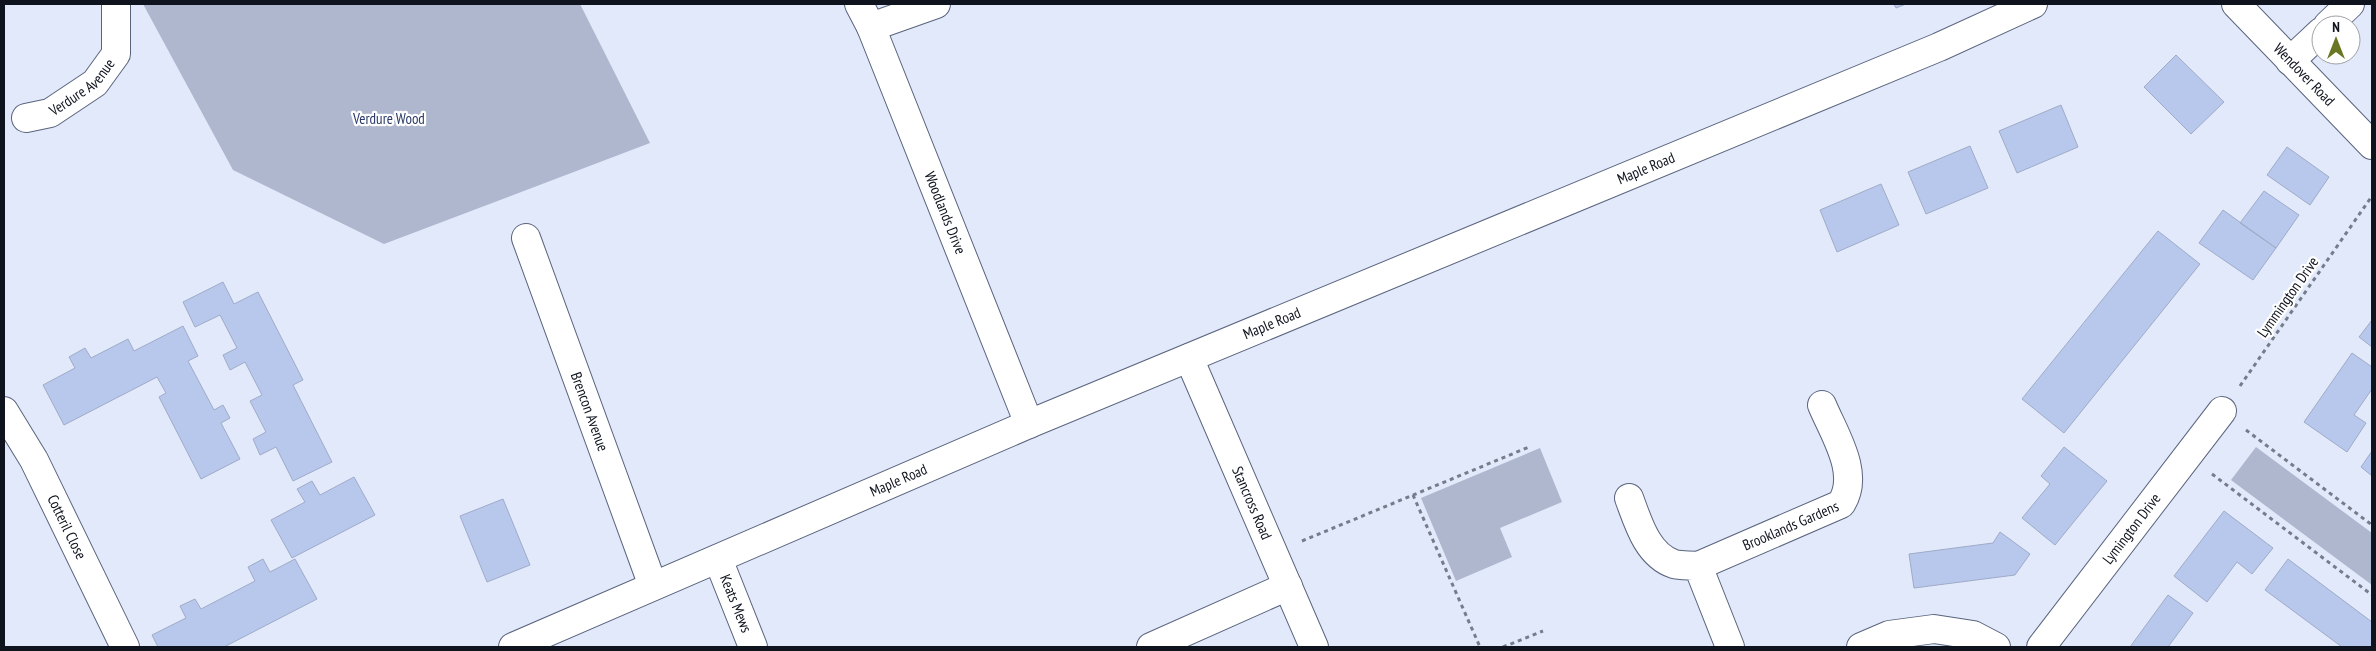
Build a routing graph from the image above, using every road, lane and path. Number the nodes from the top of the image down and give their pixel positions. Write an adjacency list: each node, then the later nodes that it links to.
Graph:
1 (116, 4): 10 (street, Verdure Avenue)
2 (936, 4): 7 (street)
3 (2033, 4): 14 (street, Maple Road)
4 (2236, 4): 9 (street, Wendover Road)
5 (2350, 4): 6 (street)
6 (2338, 15)
7 (865, 16): 18 (street, Woodlands Drive)
8 (2311, 41): 9 (street)
9 (2290, 61): 11 (street, Wendover Road)
10 (26, 118)
11 (2372, 145)
12 (2372, 196): 17 (path, Lymmington Drive)
13 (526, 238): 29 (street, Brencon Avenue)
14 (1189, 358): 18 (street, Maple Road); 24 (street, Stancross Road)
15 (1822, 405): 26 (street, Brooklands Gardens)
16 (4, 411): 33 (street, Cotteril Close)
17 (2222, 411): 20 (street, Lymington Drive); 23 (path)
18 (1029, 424): 25 (street, Maple Road)
19 (1529, 447): 21 (path)
20 (2188, 456): 31 (path); 43 (street, Lymington Drive)
21 (1413, 495): 24 (path); 27 (path)
22 (1629, 498): 26 (street, Brooklands Gardens)
23 (2372, 525)
24 (1274, 553): 30 (street, Stancross Road)
25 (718, 559): 29 (street, Maple Road); 35 (street, Keats Mews)
26 (1698, 566): 40 (street)
27 (1450, 578): 28 (path); 38 (path)
28 (1456, 581)
29 (653, 586): 34 (street, Maple Road)
30 (1288, 586): 36 (street); 37 (street, Stancross Road)
31 (2372, 595)
32 (1543, 630): 39 (path)
33 (125, 647)
34 (513, 647)
35 (753, 647)
36 (1151, 647)
37 (1314, 647)
38 (1480, 647)
39 (1502, 647)
40 (1730, 647)
41 (1861, 647): 42 (street)
42 (1996, 647)
43 (2041, 647)

